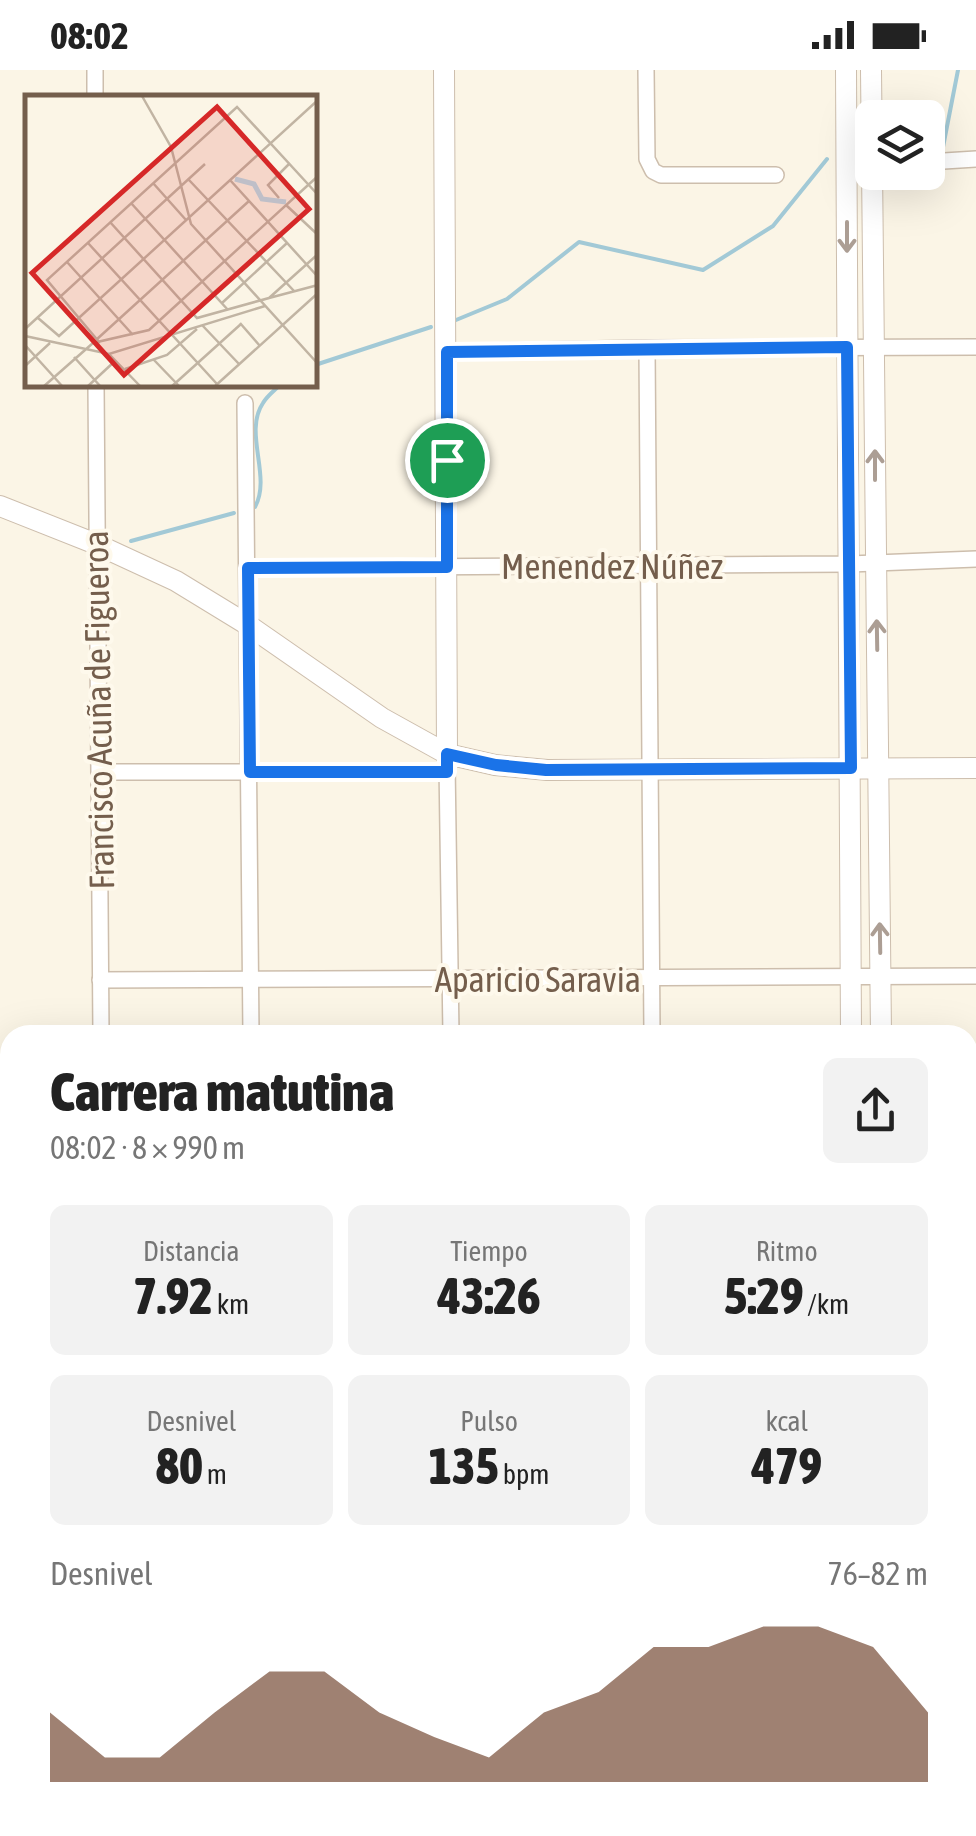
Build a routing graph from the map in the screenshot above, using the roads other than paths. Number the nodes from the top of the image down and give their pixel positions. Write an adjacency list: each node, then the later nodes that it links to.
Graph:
1 (94, 70): 6 (street)
2 (444, 70): 18 (street)
3 (646, 70): 12 (street)
4 (846, 70): 11 (street)
5 (871, 70): 7 (street)
6 (95, 95)
7 (871, 100)
8 (976, 159): 9 (street)
9 (945, 161)
10 (855, 171): 11 (street)
11 (847, 174): 15 (street, one-way to 15)
12 (776, 175)
13 (872, 190): 14 (street)
14 (874, 346): 15 (street); 16 (street); 24 (street, one-way to 14)
15 (847, 347): 17 (street); 25 (street)
16 (976, 347)
17 (647, 348): 18 (street); 26 (street)
18 (447, 352): 27 (street)
19 (96, 388): 22 (street, Francisco Acuña de Figueroa)
20 (245, 402): 28 (street)
21 (0, 506): 22 (street)
22 (96, 544): 29 (street); 37 (street, Francisco Acuña de Figueroa)
23 (976, 559): 24 (street, Menendez Núñez)
24 (876, 562): 25 (street, Menendez Núñez); 31 (street, one-way to 24)
25 (850, 564): 26 (street, Menendez Núñez); 30 (street)
26 (647, 566): 27 (street, Menendez Núñez); 36 (street)
27 (447, 567): 28 (street, Menendez Núñez); 32 (street)
28 (248, 568): 29 (street)
29 (248, 625): 32 (street); 38 (street)
30 (851, 707): 31 (street); 33 (street)
31 (879, 707): 34 (street)
32 (447, 763): 36 (street); 38 (street); 47 (street)
33 (851, 768): 34 (street); 36 (street); 39 (street)
34 (879, 768): 35 (street); 40 (street)
35 (976, 768)
36 (650, 770): 44 (street)
37 (100, 772): 38 (street); 45 (street, Francisco Acuña de Figueroa)
38 (250, 772): 46 (street)
39 (850, 823): 40 (street); 41 (street)
40 (878, 824): 42 (street, one-way to 40)
41 (850, 976): 42 (street, Aparicio Saravia); 44 (street, Aparicio Saravia); 52 (street)
42 (881, 976): 43 (street, Aparicio Saravia); 53 (street)
43 (976, 976)
44 (652, 979): 47 (street, Aparicio Saravia); 51 (street)
45 (100, 980): 46 (street, Aparicio Saravia); 48 (street, Francisco Acuña de Figueroa)
46 (251, 980): 47 (street, Aparicio Saravia); 49 (street)
47 (451, 980): 50 (street)
48 (101, 1025)
49 (251, 1025)
50 (451, 1025)
51 (652, 1025)
52 (851, 1025)
53 (882, 1025)

